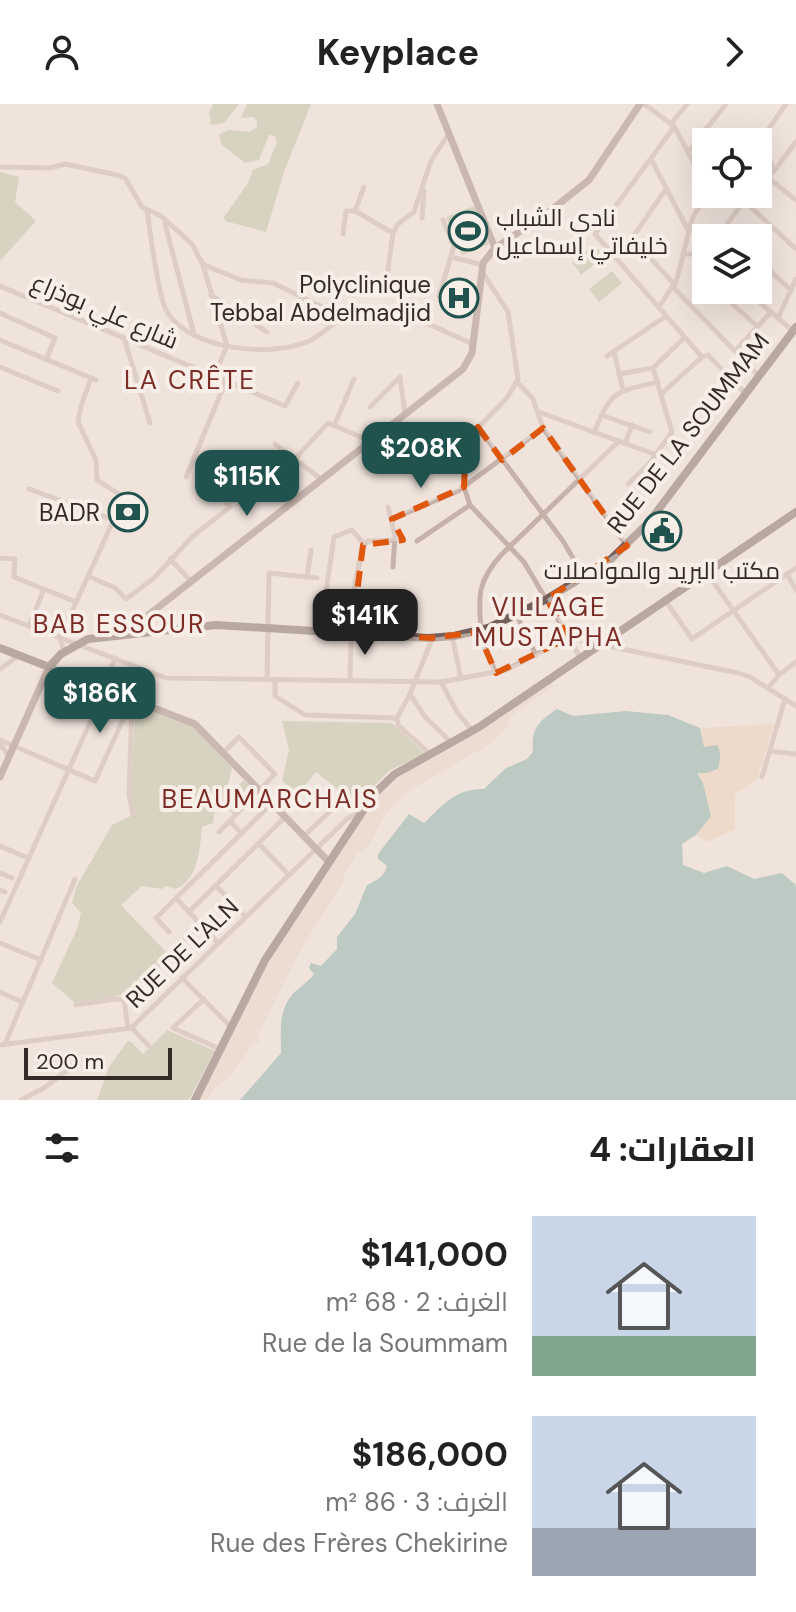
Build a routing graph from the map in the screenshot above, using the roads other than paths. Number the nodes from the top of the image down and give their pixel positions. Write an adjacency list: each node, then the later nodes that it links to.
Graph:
1 (437, 104): 9 (main road)
2 (642, 104): 6 (street); 33 (main road)
3 (687, 104): 6 (street)
4 (726, 104): 7 (street)
5 (786, 104): 8 (street)
6 (673, 126): 12 (street); 14 (street)
7 (706, 128)
8 (769, 128)
9 (449, 133): 19 (street); 33 (main road)
10 (692, 147): 12 (street)
11 (794, 147): 17 (street)
12 (688, 152): 13 (street)
13 (692, 158)
14 (651, 159): 21 (street); 50 (street)
15 (772, 166): 17 (street)
16 (0, 167): 25 (street)
17 (774, 171)
18 (772, 181): 22 (street)
19 (424, 186): 27 (street); 31 (street)
20 (364, 187): 26 (street)
21 (666, 189): 30 (street); 44 (street)
22 (796, 200)
23 (699, 208): 30 (street)
24 (752, 208): 34 (street)
25 (147, 210): 29 (street); 59 (street)
26 (355, 211): 31 (street); 32 (street)
27 (422, 218)
28 (443, 220): 37 (street)
29 (164, 222): 38 (street); 59 (street)
30 (689, 232): 35 (street)
31 (393, 233): 41 (street)
32 (343, 234)
33 (495, 248): 39 (main road)
34 (796, 249)
35 (683, 254): 36 (street); 44 (street)
36 (692, 254)
37 (451, 257): 39 (street); 47 (street)
38 (203, 265): 46 (street); 54 (street)
39 (483, 269): 63 (main road); 75 (street)
40 (772, 273): 45 (street)
41 (387, 277)
42 (796, 279): 45 (street)
43 (0, 286): 60 (street, شارع علي بوذراع)
44 (674, 286): 50 (street); 65 (street)
45 (791, 290): 55 (street)
46 (211, 295): 58 (street); 64 (street)
47 (439, 296)
48 (733, 304): 56 (street)
49 (760, 304): 52 (street)
50 (659, 307): 53 (street)
51 (0, 313): 67 (street)
52 (770, 313): 55 (street); 56 (street)
53 (666, 316): 61 (street); 70 (street)
54 (343, 318): 63 (street); 64 (street)
55 (778, 318): 57 (street)
56 (757, 326): 65 (street)
57 (794, 329): 72 (main road, RUE DE LA SOUMMAM)
58 (267, 332)
59 (194, 335): 64 (street)
60 (124, 338): 71 (street, شارع علي بوذراع); 86 (street)
61 (684, 338): 66 (street); 69 (street)
62 (0, 340): 67 (street)
63 (473, 344): 84 (main road)
64 (227, 346): 71 (street)
65 (735, 351): 72 (street)
66 (702, 357): 80 (street); 81 (street)
67 (46, 360): 110 (street)
68 (0, 367): 79 (street)
69 (653, 368): 70 (street); 76 (street)
70 (619, 374): 78 (street)
71 (214, 376): 74 (street, شارع علي بوذراع)
72 (759, 376): 80 (main road, RUE DE LA SOUMMAM)
73 (354, 379): 88 (street)
74 (226, 381): 77 (street, شارع علي بوذراع); 99 (street)
75 (517, 382): 83 (street); 89 (street)
76 (658, 382): 78 (street); 81 (street)
77 (298, 383)
78 (623, 390): 85 (street)
79 (58, 391)
80 (745, 393): 115 (main road, RUE DE LA SOUMMAM)
81 (661, 394): 96 (street)
82 (370, 407): 84 (street)
83 (538, 411): 90 (street); 92 (street)
84 (405, 415): 93 (main road)
85 (601, 415): 87 (street); 92 (street)
86 (150, 423)
87 (632, 425): 91 (street); 94 (street)
88 (334, 426): 93 (street); 97 (street)
89 (478, 427): 98 (street); 103 (street)
90 (543, 428): 98 (street); 101 (street)
91 (650, 432)
92 (594, 433): 94 (street)
93 (370, 441): 100 (main road)
94 (622, 442): 96 (street); 101 (street)
95 (275, 444): 97 (street)
96 (654, 454): 102 (street)
97 (294, 458): 100 (street); 118 (street)
98 (502, 460): 103 (street); 108 (street)
99 (186, 477)
100 (321, 479): 127 (main road)
101 (579, 479): 108 (street); 115 (street)
102 (628, 484)
103 (464, 487): 105 (street); 109 (street)
104 (29, 489): 110 (street)
105 (470, 505): 112 (street); 114 (street)
106 (388, 507): 109 (street)
107 (796, 512): 121 (main road)
108 (543, 514): 114 (street); 125 (street)
109 (392, 519): 111 (street)
110 (114, 520): 123 (street)
111 (395, 540): 113 (street); 119 (street)
112 (417, 541)
113 (364, 544): 132 (street); 132 (street)
114 (510, 546): 130 (street); 139 (street)
115 (627, 546): 125 (main road, RUE DE LA SOUMMAM)
116 (311, 550): 124 (street)
117 (0, 558): 128 (street)
118 (170, 559): 123 (street); 127 (street)
119 (393, 567)
120 (796, 568): 122 (street)
121 (707, 573): 131 (main road); 134 (street)
122 (787, 574): 129 (street); 134 (street)
123 (88, 576): 133 (street)
124 (307, 577): 126 (street); 138 (street)
125 (585, 577): 130 (main road, RUE DE LA SOUMMAM)
126 (317, 578)
127 (191, 581): 141 (main road)
128 (44, 589): 133 (street); 137 (street)
129 (796, 590)
130 (547, 599): 135 (main road, RUE DE LA SOUMMAM); 146 (street)
131 (665, 600): 134 (street); 148 (main road)
132 (354, 601): 140 (street)
133 (76, 602): 144 (street)
134 (733, 611): 161 (street)
135 (516, 614): 139 (main road, RUE DE LA SOUMMAM); 153 (street)
136 (0, 615): 137 (street)
137 (29, 626): 144 (street)
138 (267, 627): 140 (main road, RUE DE LA SOUMMAM); 141 (main road, RUE DE LA SOUMMAM); 162 (street)
139 (479, 630): 142 (main road, RUE DE LA SOUMMAM); 160 (street)
140 (351, 633): 145 (main road, RUE DE LA SOUMMAM); 165 (street)
141 (124, 634): 143 (main road, RUE DE LA SOUMMAM)
142 (452, 636): 145 (main road, RUE DE LA SOUMMAM); 163 (street)
143 (100, 637): 147 (main road, RUE DE LA SOUMMAM); 151 (street)
144 (60, 638): 147 (street); 150 (street)
145 (432, 638): 166 (street)
146 (568, 638): 148 (street); 153 (street); 154 (street)
147 (78, 644): 150 (main road, RUE DE LA SOUMMAM); 151 (street)
148 (597, 646): 154 (main road); 168 (street)
149 (0, 648): 152 (main road)
150 (64, 652): 158 (main road, RUE DE LA SOUMMAM)
151 (102, 653): 155 (street)
152 (18, 655): 158 (main road); 159 (street)
153 (536, 655): 160 (street)
154 (580, 657): 176 (main road)
155 (115, 658): 157 (street); 169 (street)
156 (796, 662): 161 (street)
157 (133, 666): 162 (street); 171 (street)
158 (49, 667): 169 (main road); 179 (main road)
159 (0, 669)
160 (496, 673): 163 (street)
161 (779, 675): 168 (street)
162 (267, 679): 164 (street)
163 (461, 679): 167 (street)
164 (275, 680): 165 (street); 175 (street)
165 (350, 680): 166 (street)
166 (415, 681): 167 (street); 170 (street)
167 (441, 682): 176 (street)
168 (768, 688): 172 (street)
169 (104, 689): 171 (main road); 185 (street)
170 (410, 694): 175 (street); 178 (street)
171 (121, 695): 173 (main road)
172 (785, 699): 174 (street); 180 (street)
173 (132, 700): 181 (main road); 185 (street); 191 (street)
174 (796, 706)
175 (397, 718): 182 (street)
176 (472, 730): 178 (main road)
177 (0, 742): 179 (street); 184 (street)
178 (451, 743): 182 (main road)
179 (15, 744): 184 (main road); 185 (street)
180 (770, 751): 183 (street); 187 (street)
181 (223, 753): 188 (main road); 188 (street)
182 (430, 754): 190 (main road)
183 (796, 754)
184 (9, 756): 186 (main road)
185 (68, 768): 200 (street)
186 (0, 777)
187 (762, 777)
188 (260, 792): 189 (main road); 193 (street)
189 (272, 803): 192 (main road); 195 (street)
190 (361, 811): 196 (street); 199 (street, RUE DE L'ALN); 201 (main road)
191 (133, 815)
192 (285, 817): 196 (main road); 197 (street)
193 (230, 821): 194 (street); 195 (street)
194 (219, 832)
195 (241, 833): 207 (street)
196 (304, 836): 199 (main road)
197 (259, 844): 203 (street); 206 (street)
198 (0, 846): 200 (street)
199 (316, 849): 201 (main road); 203 (street, RUE DE L'ALN)
200 (28, 858): 210 (street)
201 (329, 862): 222 (main road)
202 (0, 873): 204 (street)
203 (289, 875): 209 (street, RUE DE L'ALN)
204 (12, 878)
205 (75, 879): 215 (street)
206 (216, 886): 208 (street); 209 (street)
207 (176, 898): 208 (street); 212 (street)
208 (189, 912): 211 (street)
209 (246, 917): 214 (street, RUE DE L'ALN)
210 (0, 922)
211 (201, 924): 214 (street); 219 (street)
212 (169, 932)
213 (0, 943): 215 (street)
214 (218, 943): 216 (street, RUE DE L'ALN)
215 (41, 960): 220 (street)
216 (182, 978): 218 (street); 223 (street, RUE DE L'ALN)
217 (0, 992): 220 (street)
218 (204, 999): 222 (street); 226 (street)
219 (124, 1000): 221 (street); 223 (street)
220 (22, 1002): 224 (street)
221 (76, 1005)
222 (232, 1027): 226 (main road)
223 (130, 1028): 224 (street, RUE DE L'ALN); 225 (street)
224 (2, 1045)
225 (149, 1046)
226 (221, 1049): 229 (main road)
227 (74, 1065): 228 (street)
228 (21, 1100)
229 (195, 1100)

